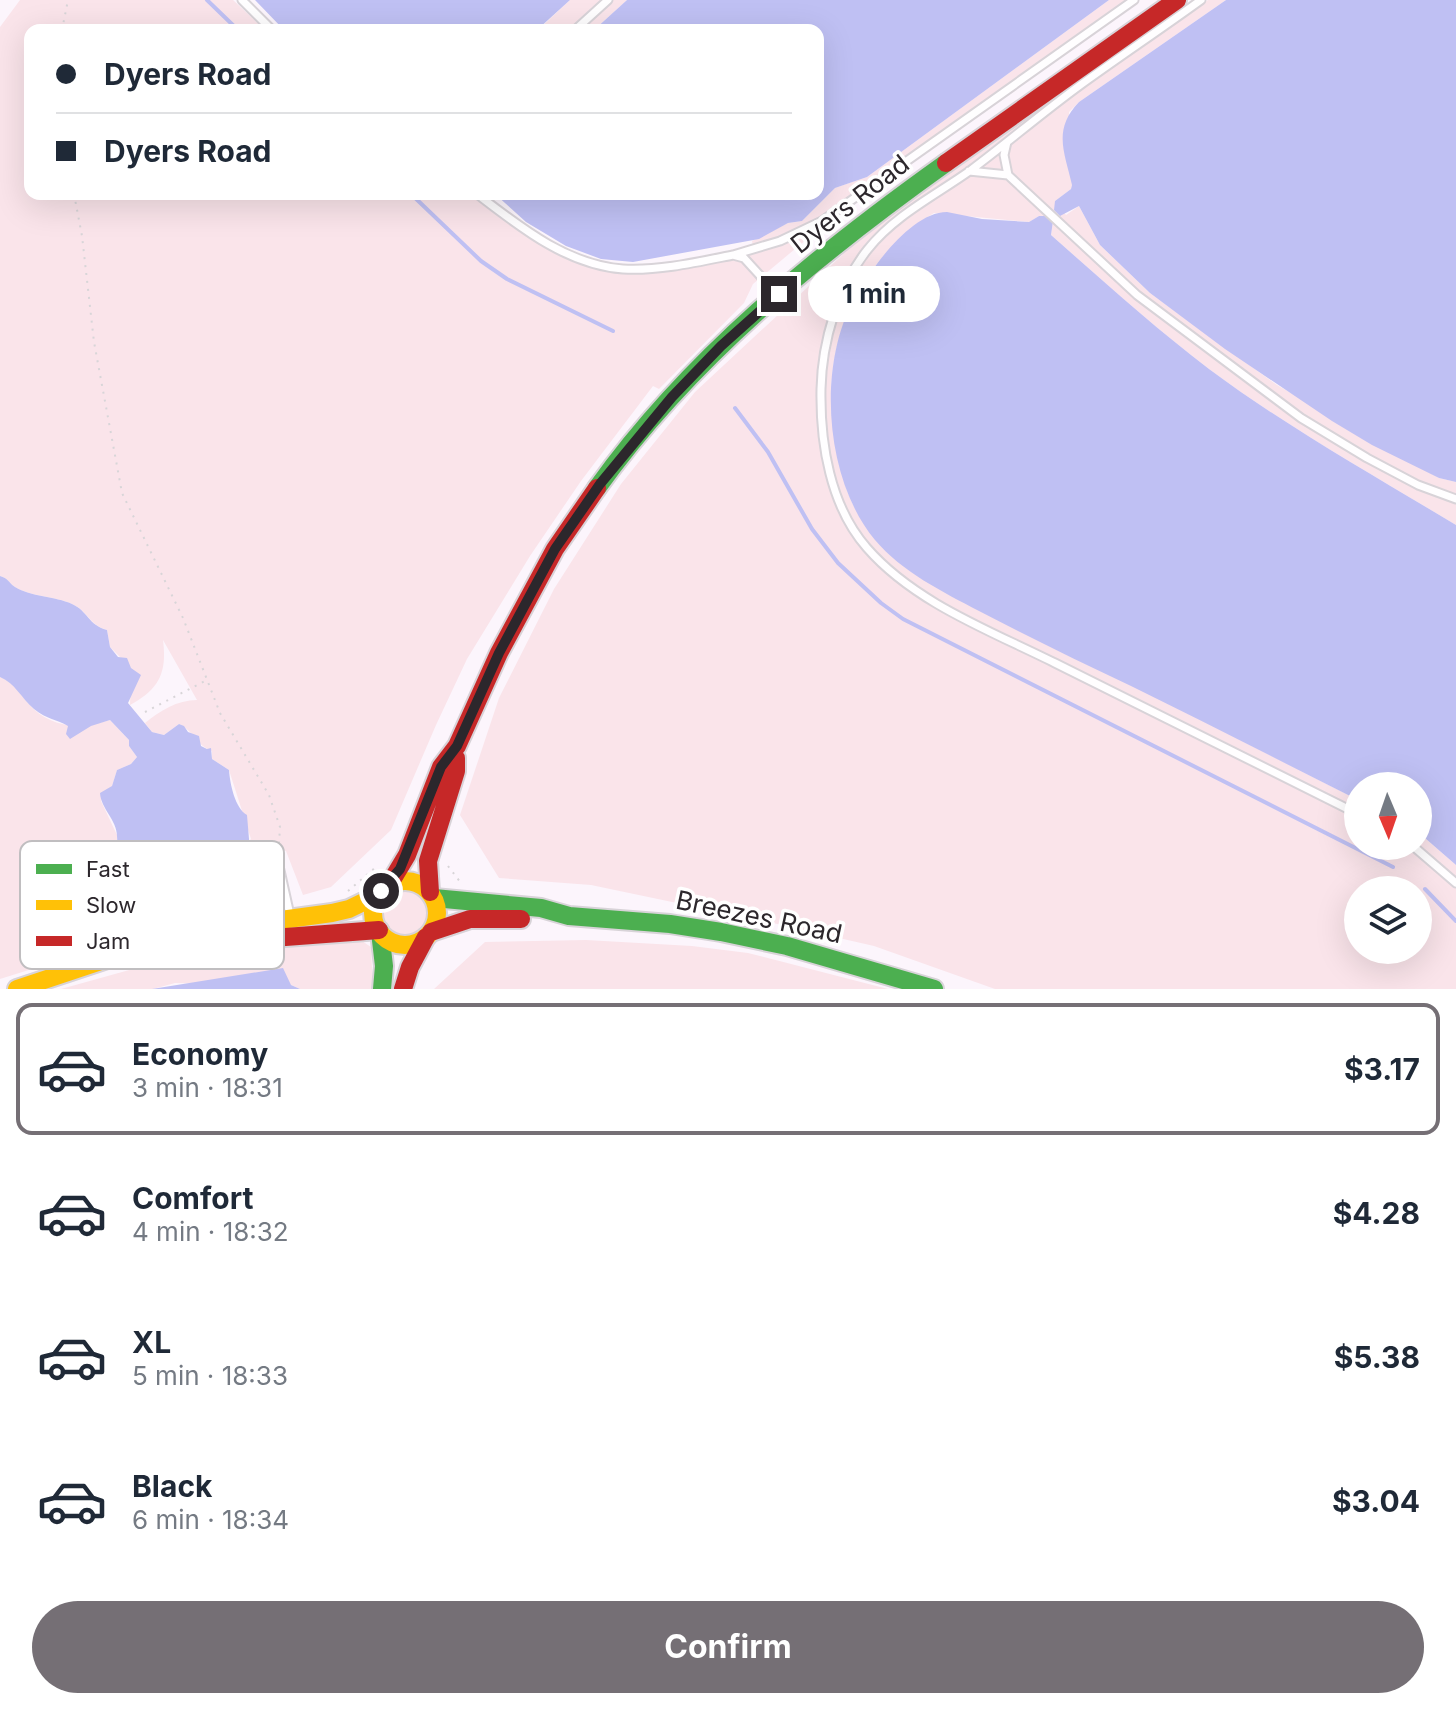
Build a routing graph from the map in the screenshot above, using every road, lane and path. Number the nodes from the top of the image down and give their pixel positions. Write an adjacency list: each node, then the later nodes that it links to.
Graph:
1 (68, 0): 7 (path)
2 (242, 0): 8 (lane)
3 (608, 0): 9 (lane)
4 (1134, 0): 15 (lane)
5 (1177, 0): 20 (main road, Dyers Road)
6 (1201, 0): 10 (lane)
7 (63, 24)
8 (266, 24)
9 (582, 24)
10 (1007, 141): 11 (lane); 12 (lane)
11 (969, 171): 12 (lane); 21 (lane)
12 (1008, 175): 17 (lane)
13 (75, 200): 18 (path)
14 (485, 200): 15 (lane)
15 (733, 255): 16 (lane)
16 (765, 281)
17 (1456, 499)
18 (206, 681): 19 (path); 22 (path)
19 (145, 712)
20 (457, 746): 29 (main road, Dyers Road); 31 (main road, Dyers Road)
21 (1344, 807)
22 (279, 841)
23 (1429, 860): 26 (lane)
24 (447, 861): 27 (path)
25 (377, 867): 30 (path)
26 (1456, 883)
27 (463, 884)
28 (284, 889): 33 (lane)
29 (384, 890): 31 (main road); 33 (main road); 35 (main road)
30 (347, 891)
31 (432, 895): 32 (main road, Breezes Road); 36 (main road)
32 (569, 916): 36 (main road, Breezes Road); 42 (main road, Breezes Road)
33 (291, 918): 34 (main road)
34 (284, 919)
35 (379, 931): 36 (main road); 37 (main road); 40 (main road)
36 (428, 934): 41 (main road)
37 (284, 937)
38 (75, 969): 39 (main road)
39 (17, 989)
40 (382, 989)
41 (403, 989)
42 (934, 989)

